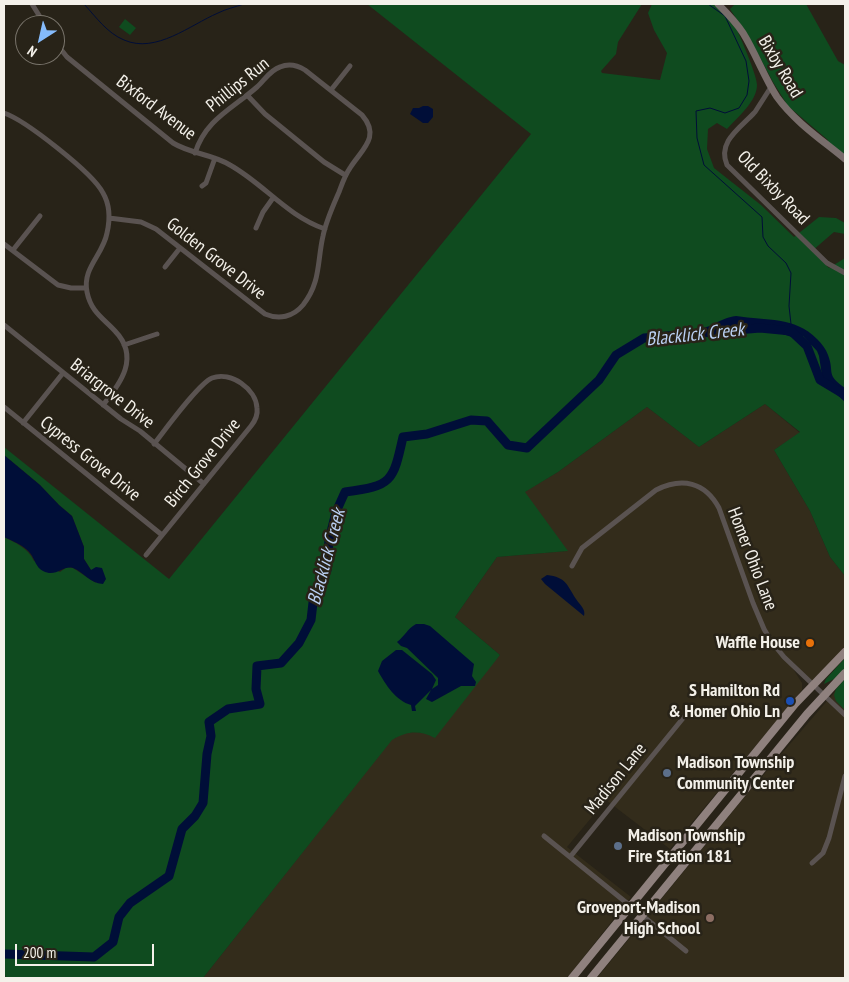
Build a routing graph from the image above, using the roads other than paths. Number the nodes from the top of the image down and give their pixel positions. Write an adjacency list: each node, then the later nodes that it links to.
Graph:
1 (32, 4): 3 (street)
2 (718, 4): 6 (street, Bixby Road)
3 (39, 15)
4 (65, 54): 10 (street, Bixford Avenue)
5 (350, 66): 7 (street)
6 (771, 87): 12 (street, Bixby Road); 24 (street, Old Bixby Road)
7 (331, 90): 8 (street, Phillips Run); 13 (street, Phillips Run)
8 (247, 95): 10 (street, Phillips Run); 13 (street)
9 (4, 113): 17 (street)
10 (195, 153): 11 (street, Bixford Avenue)
11 (215, 158): 14 (street); 15 (street, Bixford Avenue)
12 (845, 159)
13 (346, 175): 19 (street)
14 (202, 186)
15 (273, 198): 18 (street); 19 (street, Bixford Avenue)
16 (40, 216): 22 (street)
17 (110, 218): 21 (street, Golden Grove Drive); 25 (street)
18 (256, 228)
19 (325, 229): 21 (street, Golden Grove Drive)
20 (4, 244): 22 (street)
21 (180, 248): 23 (street)
22 (13, 250): 25 (street)
23 (165, 266)
24 (845, 273)
25 (86, 288): 28 (street)
26 (4, 325): 29 (street, Briargrove Drive)
27 (157, 334): 28 (street)
28 (124, 346): 30 (street)
29 (63, 373): 30 (street, Briargrove Drive); 32 (street)
30 (103, 404): 33 (street, Briargrove Drive)
31 (4, 407): 32 (street, Cypress Grove Drive)
32 (23, 422): 35 (street, Cypress Grove Drive)
33 (154, 444): 34 (street, Briargrove Drive); 34 (street, Birch Grove Drive)
34 (204, 484): 35 (street, Birch Grove Drive)
35 (162, 535): 36 (street, Birch Grove Drive)
36 (146, 555)
37 (572, 566): 40 (street, Homer Ohio Lane)
38 (845, 652): 40 (main road)
39 (845, 673): 41 (main road)
40 (813, 684): 41 (street, Homer Ohio Lane); 48 (main road)
41 (824, 694): 42 (street, Homer Ohio Lane); 49 (main road)
42 (845, 715)
43 (684, 717): 46 (street, Madison Lane)
44 (845, 776): 47 (street)
45 (544, 836): 46 (street)
46 (570, 857): 48 (street)
47 (812, 863)
48 (631, 906): 49 (street); 51 (main road)
49 (642, 916): 50 (street); 52 (main road)
50 (686, 951)
51 (572, 978)
52 (591, 978)

